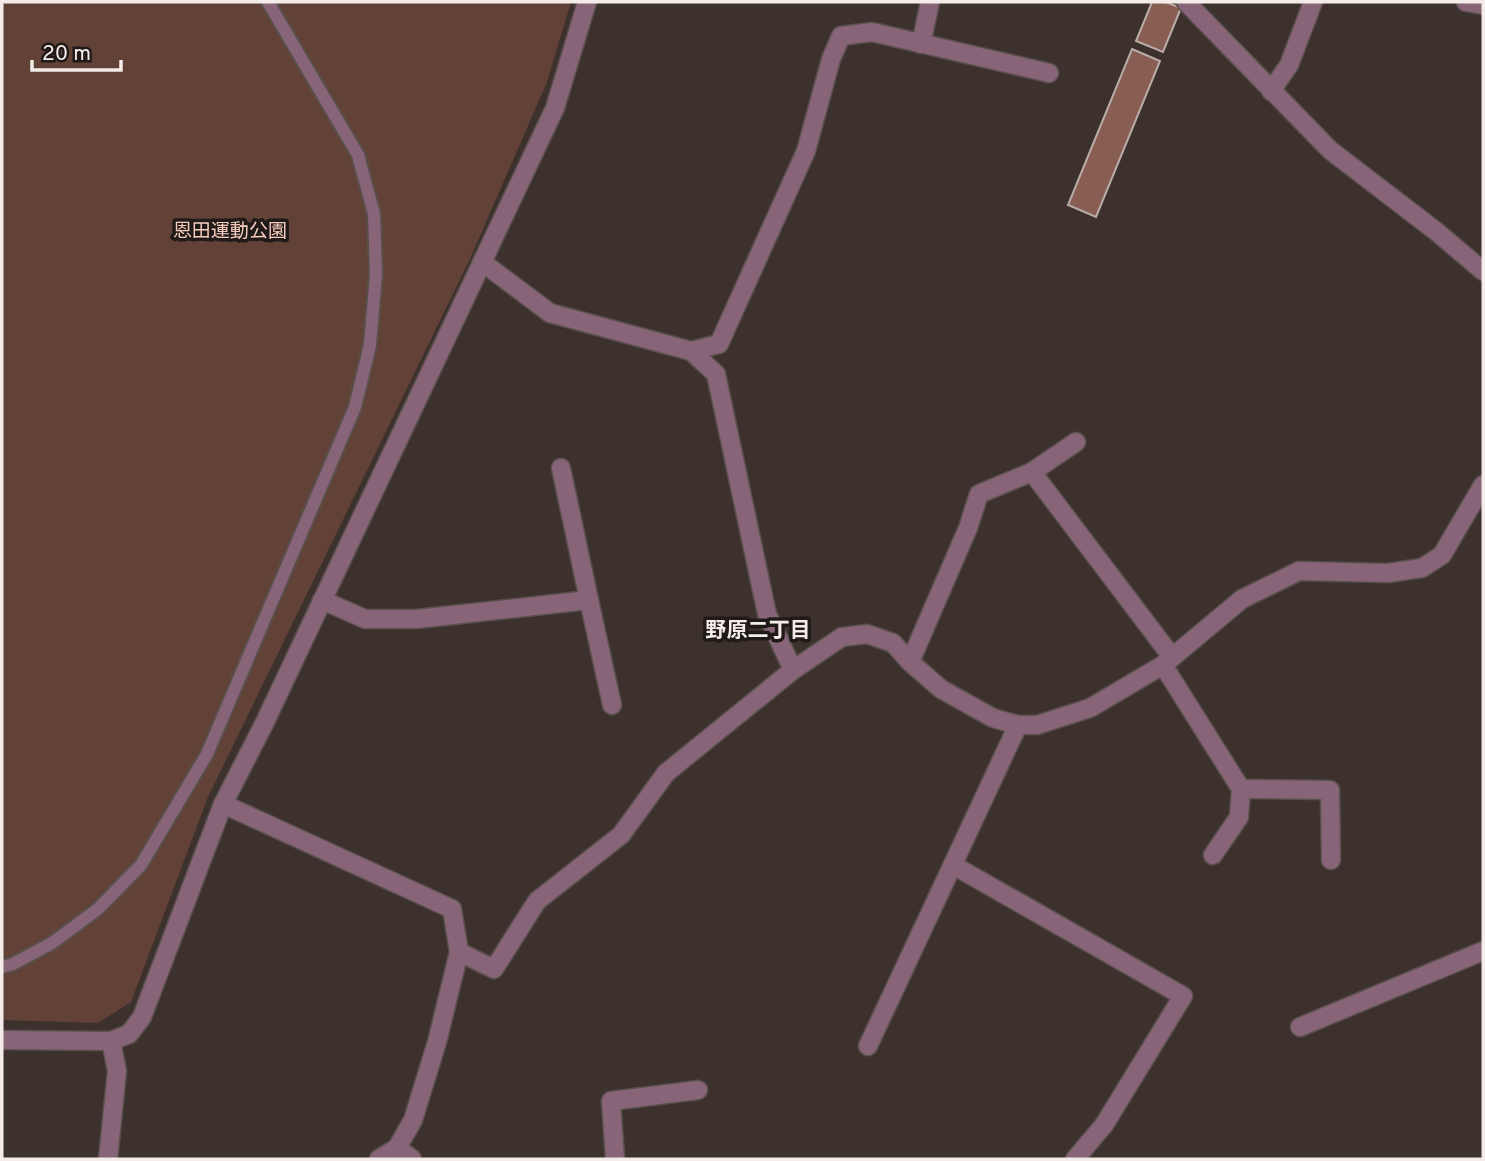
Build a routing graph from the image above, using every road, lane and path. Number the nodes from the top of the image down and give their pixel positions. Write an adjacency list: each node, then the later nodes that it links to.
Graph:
1 (268, 2): 32 (lane)
2 (587, 2): 11 (street)
3 (930, 2): 8 (street)
4 (1186, 2): 10 (street)
5 (1313, 2): 10 (street)
6 (1466, 2): 7 (street)
7 (1483, 5)
8 (921, 44): 9 (street); 13 (street)
9 (1049, 73)
10 (1271, 92): 12 (street)
11 (482, 262): 13 (street); 18 (street)
12 (1483, 271)
13 (691, 351): 22 (street)
14 (1076, 442): 16 (street)
15 (561, 467): 19 (street)
16 (1031, 472): 20 (street); 21 (street)
17 (1483, 485): 20 (street)
18 (322, 600): 19 (street); 26 (street)
19 (589, 600): 23 (street)
20 (1168, 661): 24 (street); 25 (street)
21 (909, 662): 22 (street); 24 (street)
22 (793, 670): 31 (street)
23 (612, 705)
24 (1018, 725): 29 (street)
25 (1241, 789): 27 (street); 28 (street)
26 (223, 804): 31 (street); 35 (street)
27 (1213, 855)
28 (1331, 860)
29 (953, 865): 36 (street); 43 (street)
30 (1483, 951): 33 (street)
31 (459, 952): 38 (street)
32 (2, 967)
33 (1300, 1027)
34 (2, 1040): 35 (street)
35 (111, 1041): 39 (street)
36 (868, 1046)
37 (698, 1090): 42 (street)
38 (397, 1148): 40 (street); 41 (street)
39 (108, 1159)
40 (379, 1159)
41 (412, 1159)
42 (615, 1159)
43 (1075, 1159)

